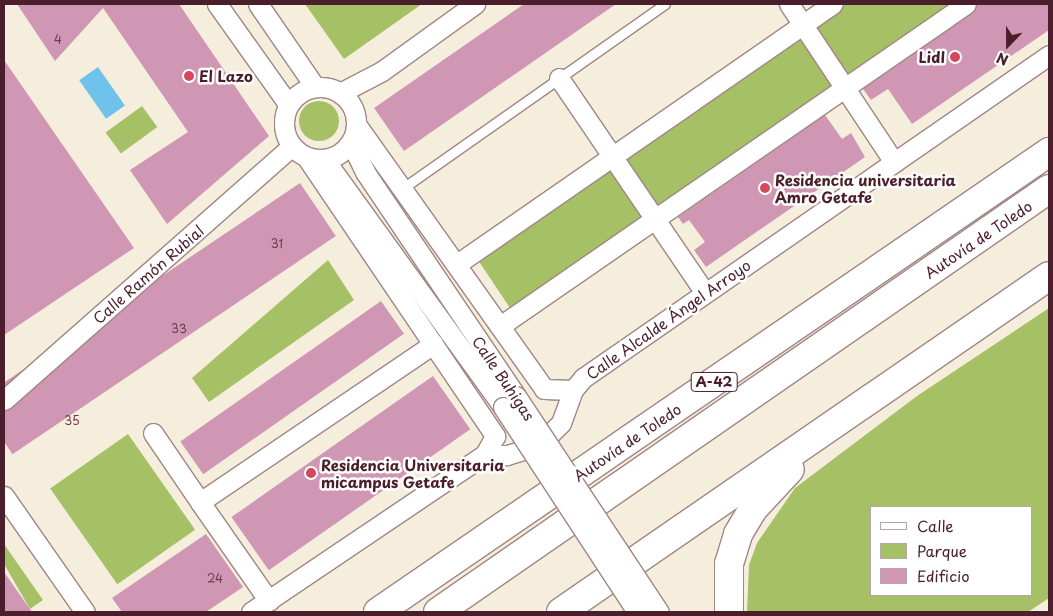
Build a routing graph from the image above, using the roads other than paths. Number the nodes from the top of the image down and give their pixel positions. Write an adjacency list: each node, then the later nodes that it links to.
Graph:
1 (217, 4): 15 (street)
2 (258, 4): 12 (street)
3 (475, 4): 10 (street)
4 (665, 4): 11 (lane)
5 (789, 4): 8 (street)
6 (833, 4): 8 (street)
7 (966, 4): 13 (street)
8 (803, 24): 13 (street); 20 (street)
9 (1049, 55): 22 (street, Calle Alcalde Ángel Arroyo)
10 (374, 75): 14 (street); 16 (street)
11 (559, 78): 20 (street); 23 (lane)
12 (315, 87): 14 (street); 15 (street)
13 (845, 87): 22 (street); 25 (street)
14 (340, 93): 16 (street)
15 (288, 104): 18 (street)
16 (354, 116): 17 (street); 23 (street)
17 (351, 143): 21 (street); 34 (street, Calle Buhigas)
18 (291, 148): 21 (street); 33 (street, Calle Ramón Rubial)
19 (1049, 152): 42 (highway, Autovía de Toledo / A-42)
20 (612, 156): 25 (street); 26 (street)
21 (316, 159): 30 (street); 34 (street, Calle Buhigas)
22 (894, 162): 28 (street, Calle Alcalde Ángel Arroyo)
23 (403, 188): 26 (street)
24 (1049, 189): 43 (highway, Autovía de Toledo / A-42)
25 (655, 219): 28 (street); 29 (street)
26 (457, 264): 29 (street)
27 (1049, 276): 32 (highway)
28 (704, 291): 31 (street, Calle Alcalde Ángel Arroyo)
29 (500, 326): 31 (street)
30 (433, 344): 36 (street); 38 (street)
31 (572, 390): 36 (street, Calle Alcalde Ángel Arroyo)
32 (872, 396): 44 (highway); 47 (highway)
33 (4, 400)
34 (509, 401): 45 (street, Calle Buhigas, bridge); 46 (street, Calle Buhigas, bridge)
35 (152, 433): 38 (street)
36 (485, 454): 39 (street)
37 (4, 496): 40 (street)
38 (200, 502): 39 (street)
39 (269, 601): 41 (street)
40 (85, 612)
41 (251, 612)
42 (378, 612)
43 (438, 612)
44 (561, 612)
45 (637, 612)
46 (659, 612)
47 (729, 612)

